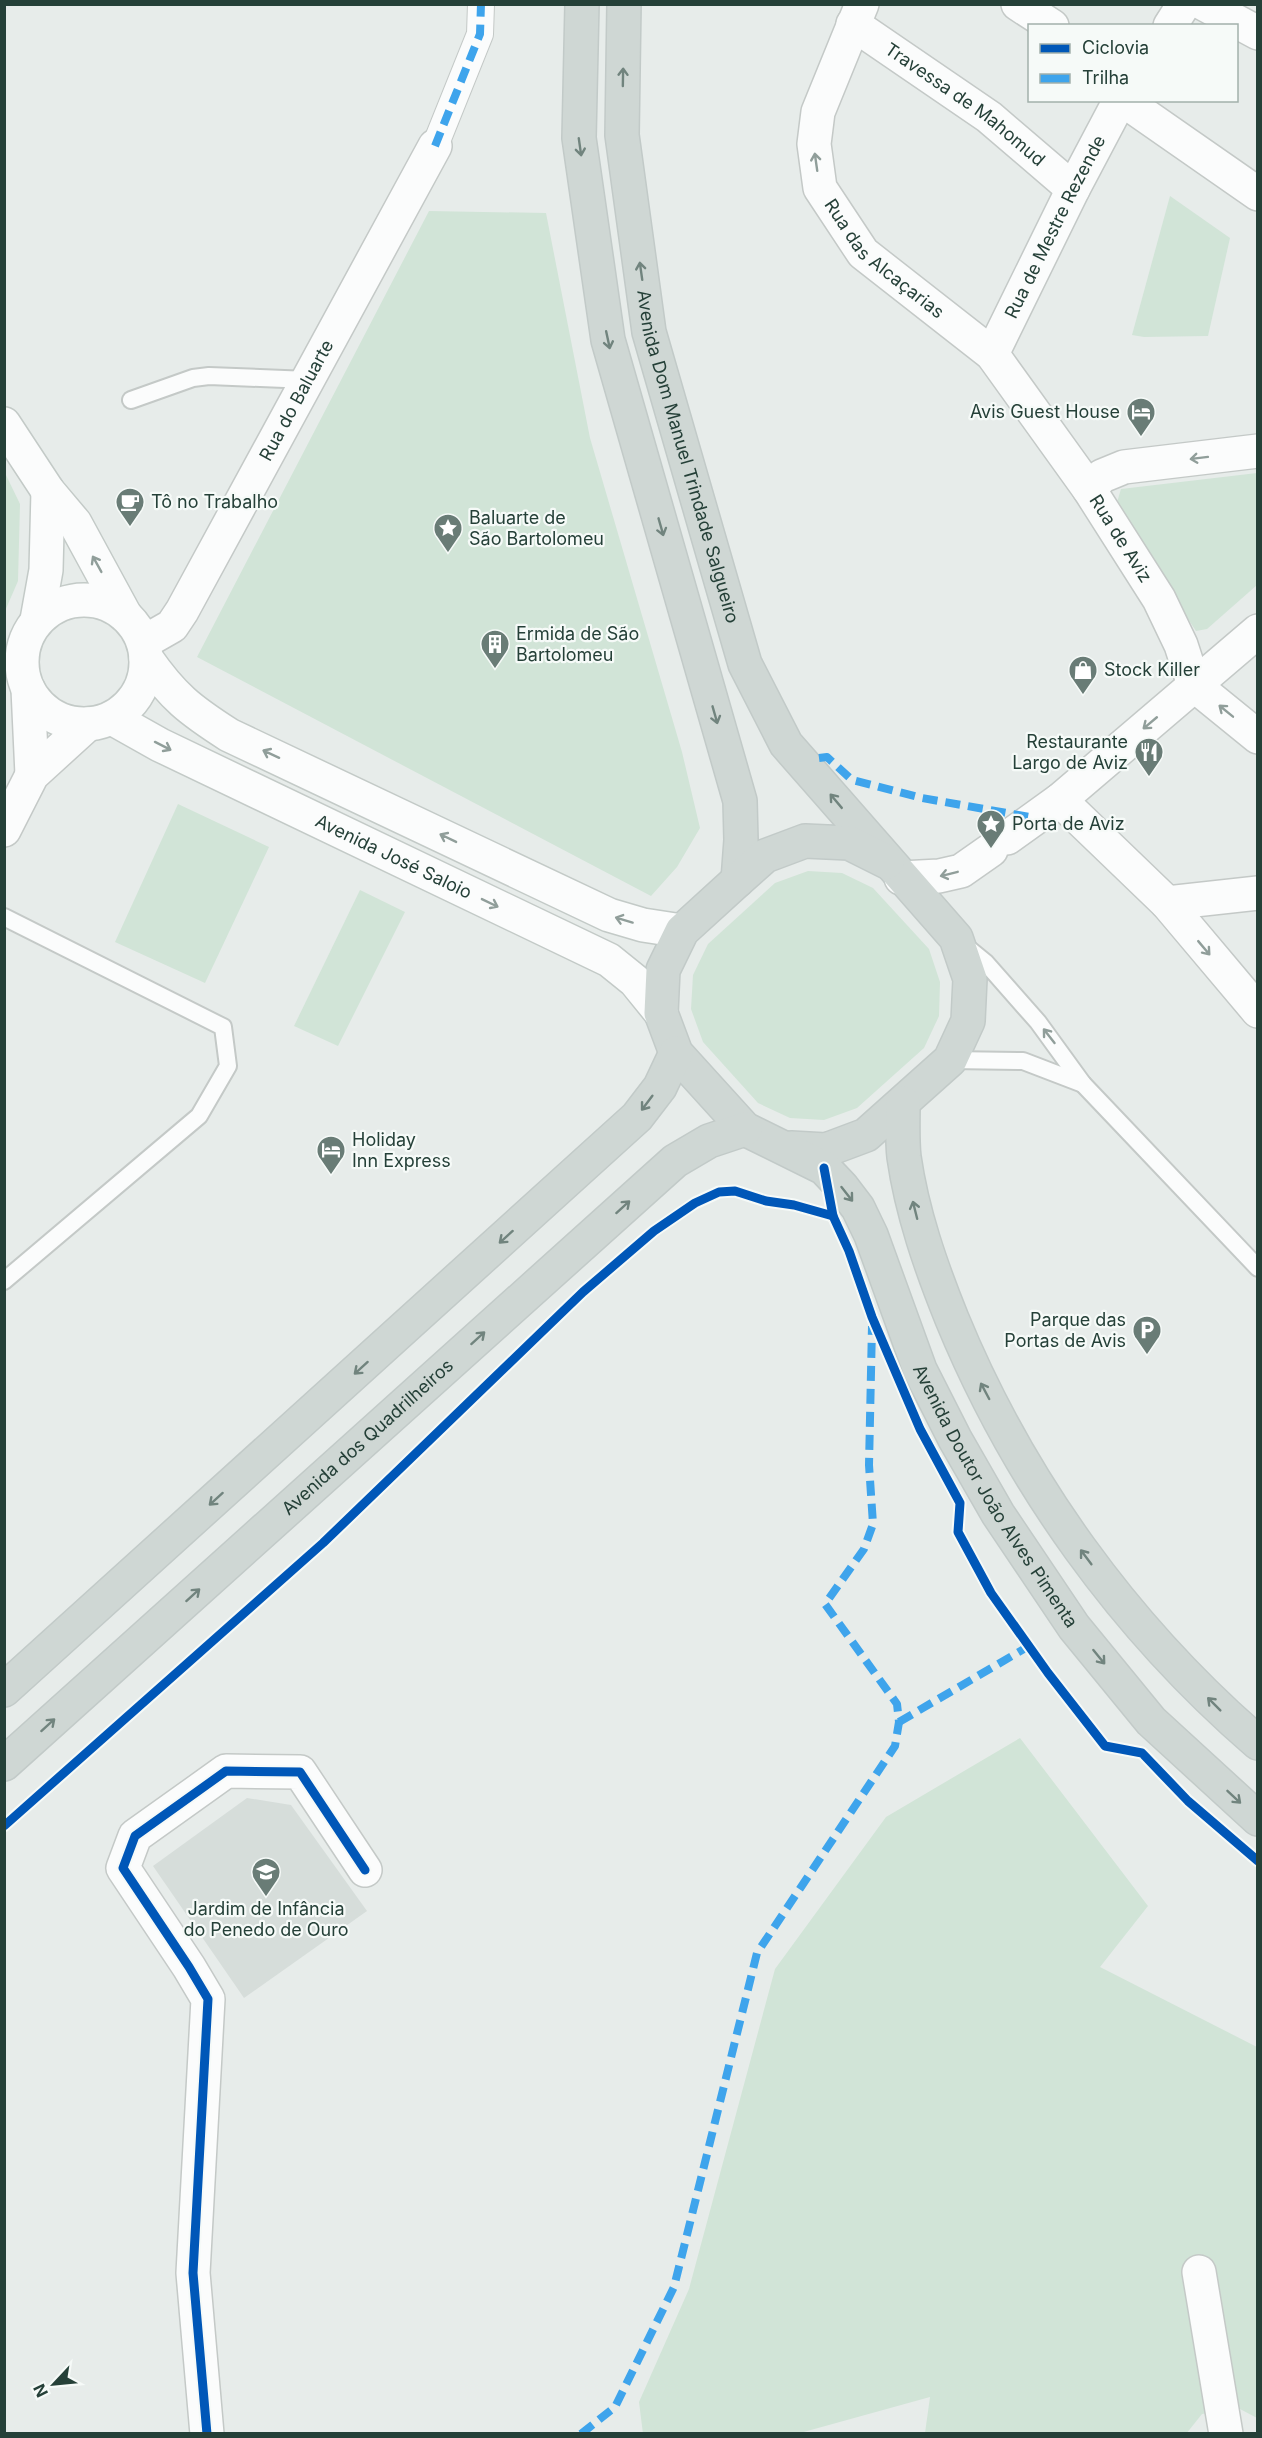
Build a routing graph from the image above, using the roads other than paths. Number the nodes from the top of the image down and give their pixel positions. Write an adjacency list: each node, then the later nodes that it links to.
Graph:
1 (481, 4): 13 (street)
2 (582, 4): 35 (main road, one-way to 35)
3 (624, 4): 34 (main road, Avenida Dom Manuel Trindade Salgueiro, one-way to 3)
4 (1018, 4): 8 (street)
5 (1184, 4): 9 (street)
6 (1204, 4): 10 (street)
7 (858, 14): 14 (street, Travessa de Mahomud); 16 (street, Rua das Alcaçarias, one-way to 7)
8 (1049, 24)
9 (1171, 24)
10 (1257, 33)
11 (1121, 102): 14 (street, Rua de Mestre Rezende)
12 (1125, 102): 15 (street)
13 (435, 146): 17 (street, Rua do Baluarte)
14 (1073, 189): 16 (street, Rua de Mestre Rezende)
15 (1257, 194)
16 (992, 354): 21 (street, Rua das Alcaçarias)
17 (309, 380): 18 (lane); 26 (street, Rua do Baluarte)
18 (131, 400)
19 (4, 424): 22 (street)
20 (1257, 451): 21 (street, Rua de Aviz, one-way to 21)
21 (1089, 489): 27 (street, Rua de Aviz)
22 (48, 491): 23 (street, one-way to 22); 24 (street)
23 (125, 615): 24 (street); 26 (street)
24 (37, 620): 28 (street)
25 (1257, 631): 27 (street)
26 (145, 650): 29 (street); 39 (street, one-way to 26)
27 (1194, 685): 30 (street, one-way to 27); 32 (street, one-way to 32)
28 (28, 689): 29 (street); 31 (street)
29 (100, 721): 31 (street); 42 (street, Avenida José Saloio, one-way to 42)
30 (1257, 737)
31 (32, 775): 33 (street)
32 (1060, 800): 34 (street, one-way to 34); 37 (street)
33 (4, 830)
34 (894, 870): 35 (main road, Avenida Dom Manuel Trindade Salgueiro); 40 (main road, Avenida Dom Manuel Trindade Salgueiro)
35 (738, 880): 39 (main road, Avenida Dom Manuel Trindade Salgueiro)
36 (1256, 897): 37 (street)
37 (1167, 903): 41 (street, one-way to 41)
38 (4, 917): 50 (lane)
39 (682, 931): 42 (main road, Avenida Dom Manuel Trindade Salgueiro)
40 (956, 938): 44 (main road, Avenida Dom Manuel Trindade Salgueiro); 45 (lane, one-way to 40)
41 (1257, 1011)
42 (662, 1013): 43 (main road, Avenida Dom Manuel Trindade Salgueiro)
43 (676, 1053): 47 (main road, Avenida Dom Manuel Trindade Salgueiro); 51 (main road, one-way to 51)
44 (950, 1060): 45 (lane); 46 (main road, Avenida Dom Manuel Trindade Salgueiro)
45 (1083, 1084): 49 (lane)
46 (903, 1103): 48 (main road, Avenida Dom Manuel Trindade Salgueiro); 52 (main road, one-way to 46)
47 (745, 1130): 48 (main road, Avenida Dom Manuel Trindade Salgueiro); 53 (main road, Avenida dos Quadrilheiros, one-way to 47)
48 (784, 1148): 54 (main road, Avenida Doutor João Alves Pimenta, one-way to 54)
49 (1257, 1268)
50 (4, 1281)
51 (4, 1690)
52 (1257, 1743)
53 (4, 1764)
54 (1257, 1819)
55 (366, 1870): 57 (street)
56 (1199, 2272): 58 (street)
57 (207, 2433)
58 (1226, 2433)

